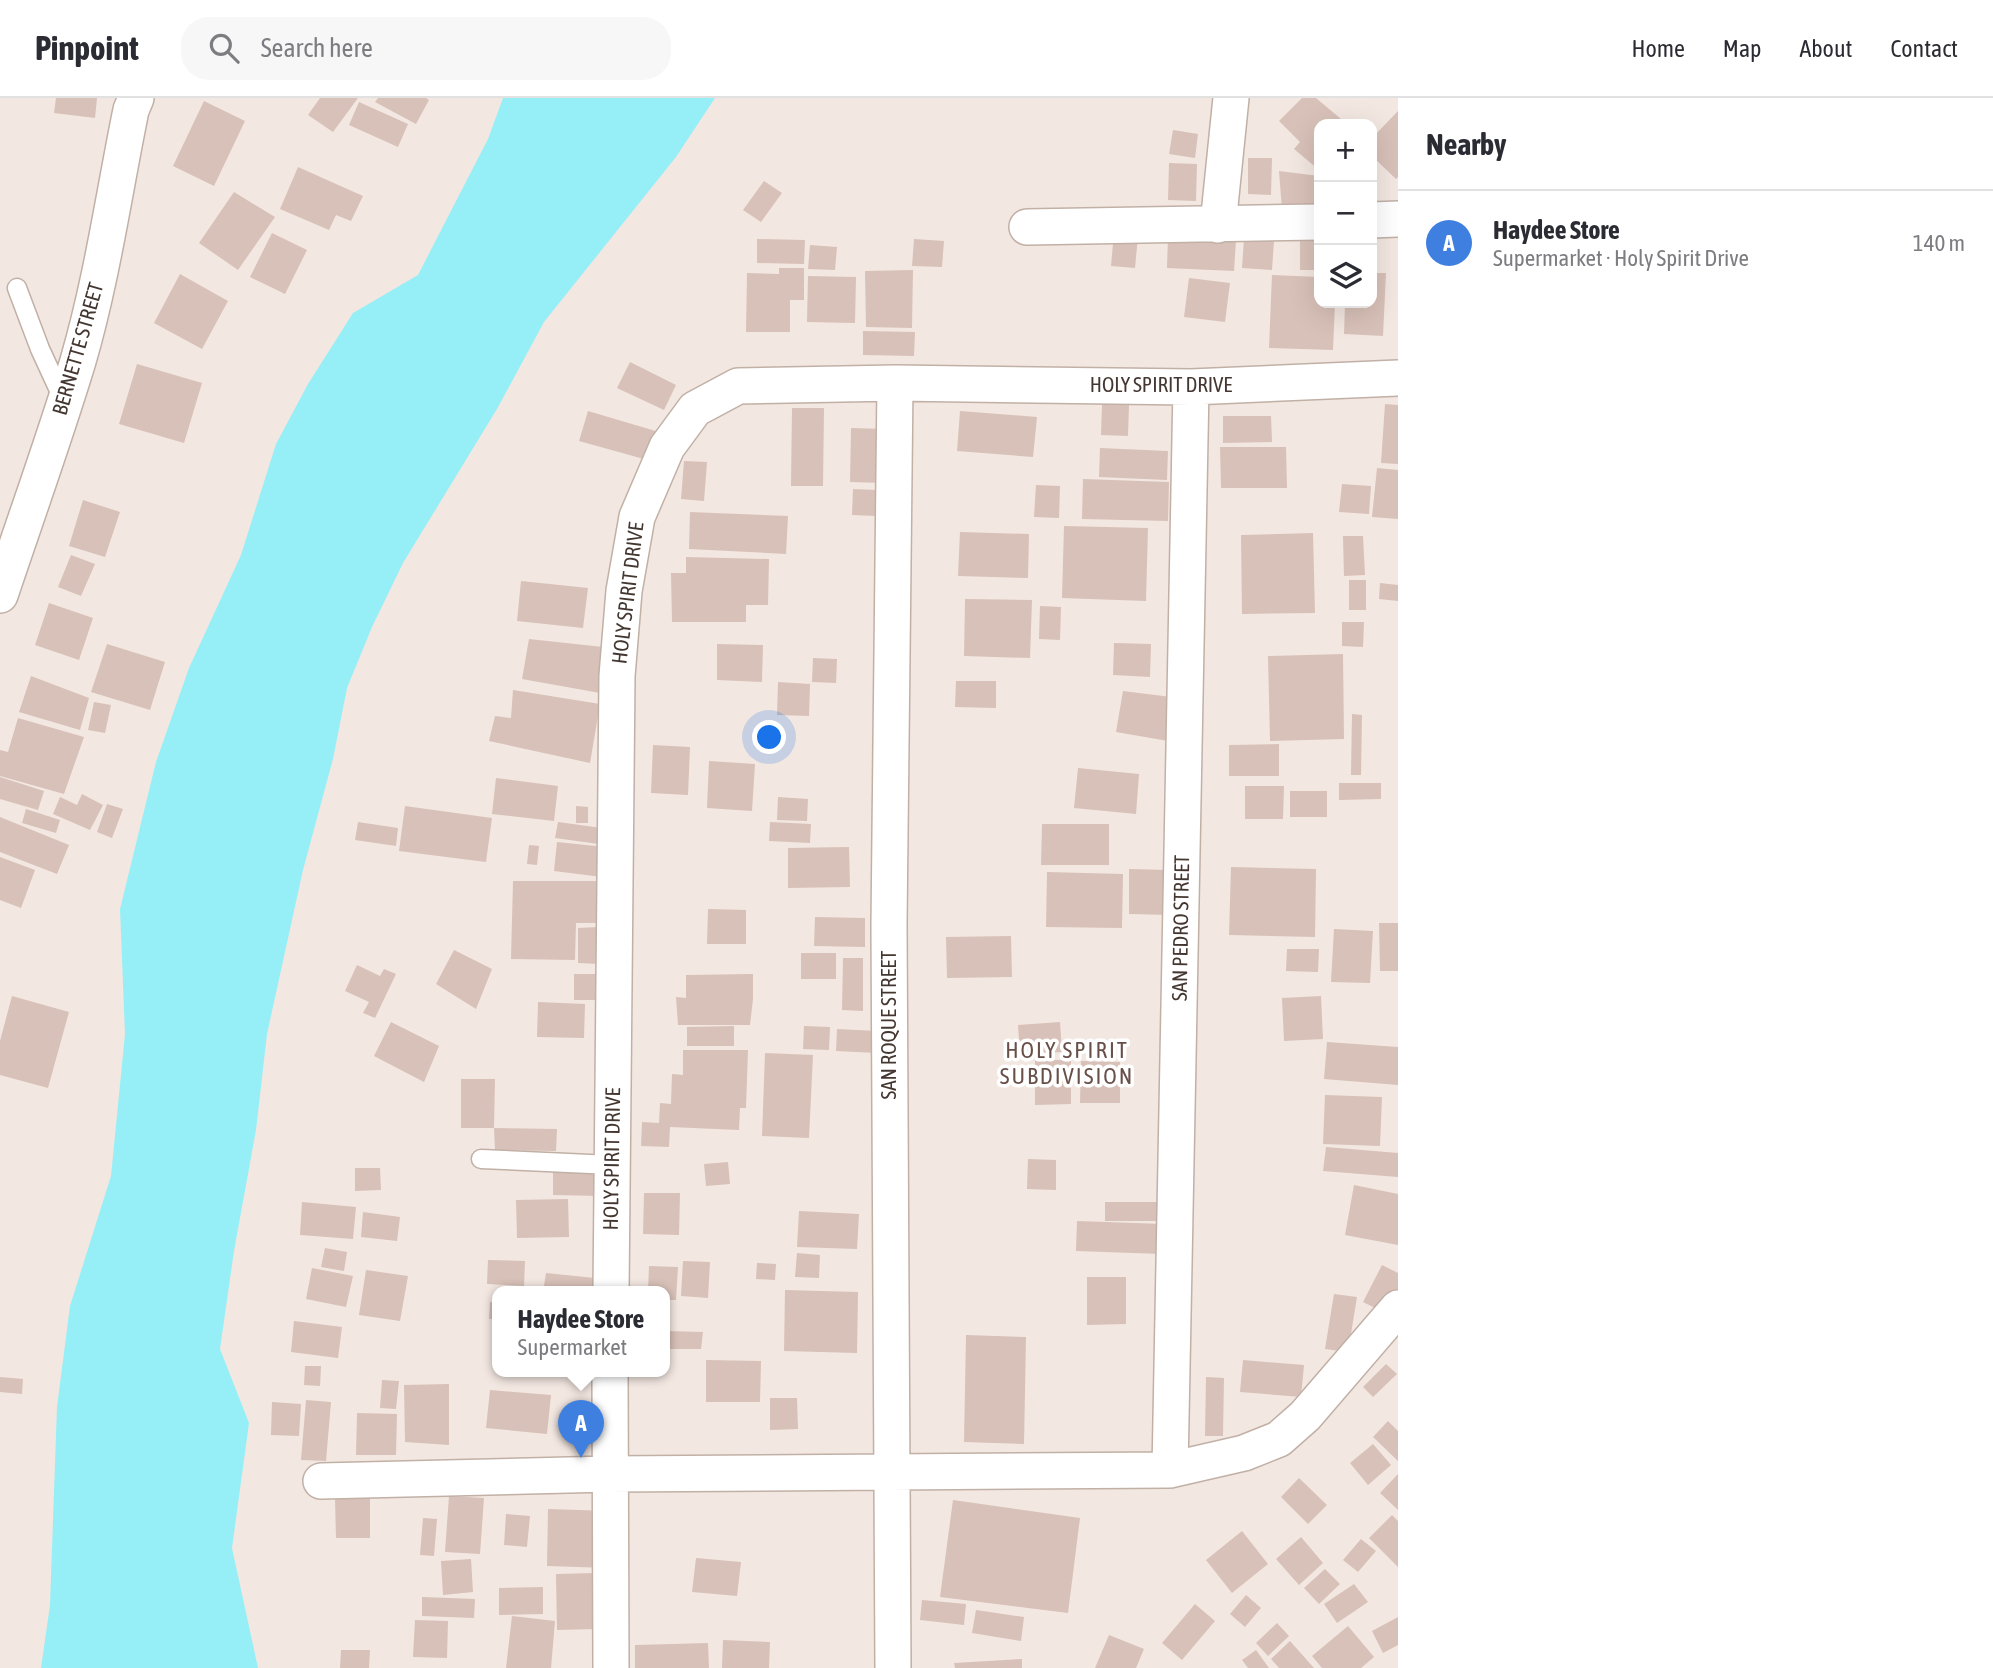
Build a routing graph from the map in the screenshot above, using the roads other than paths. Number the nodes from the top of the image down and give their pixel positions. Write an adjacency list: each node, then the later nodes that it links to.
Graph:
1 (136, 98): 12 (street, BERNETTE STREET)
2 (1231, 98): 6 (street)
3 (1398, 219): 4 (street)
4 (1377, 220)
5 (1314, 222): 6 (street)
6 (1217, 225): 7 (street)
7 (1027, 227)
8 (17, 288): 12 (lane)
9 (1398, 379): 11 (street, HOLY SPIRIT DRIVE)
10 (895, 383): 11 (street, HOLY SPIRIT DRIVE); 16 (street, HOLY SPIRIT DRIVE); 21 (street, SAN ROQUE STREET)
11 (1191, 387): 20 (street, SAN PEDRO STREET)
12 (64, 401): 13 (street, BERNETTE STREET)
13 (7, 553): 14 (street, BERNETTE STREET)
14 (0, 595)
15 (481, 1159): 16 (lane)
16 (612, 1166): 17 (street, HOLY SPIRIT DRIVE)
17 (611, 1286)
18 (1398, 1308): 20 (street)
19 (610, 1377): 22 (street)
20 (1170, 1469): 21 (street)
21 (893, 1473): 22 (street); 25 (street, SAN ROQUE STREET)
22 (609, 1474): 23 (street); 24 (street)
23 (321, 1481)
24 (611, 1668)
25 (893, 1668)

